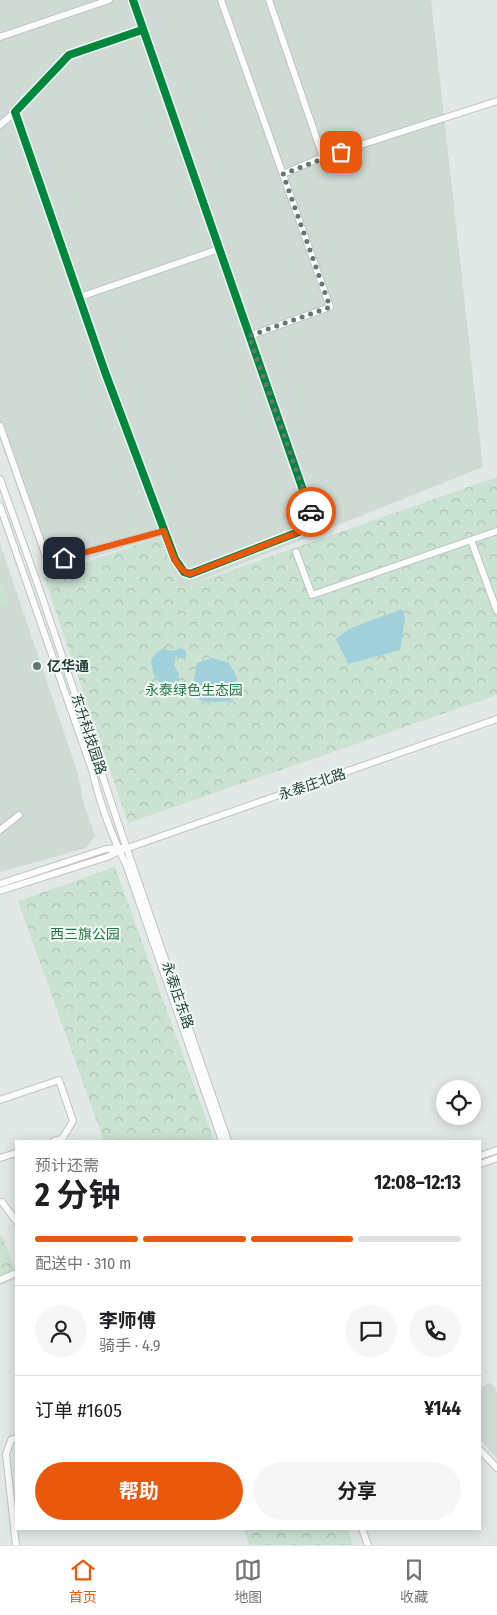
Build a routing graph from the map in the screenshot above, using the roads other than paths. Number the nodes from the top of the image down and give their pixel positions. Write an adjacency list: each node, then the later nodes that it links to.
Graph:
1 (109, 0): 6 (street)
2 (133, 0): 5 (street)
3 (221, 0): 11 (street)
4 (269, 0): 10 (street)
5 (142, 30): 8 (street); 12 (street)
6 (0, 37)
7 (497, 101): 10 (street)
8 (15, 112): 9 (street); 13 (street)
9 (0, 125)
10 (323, 157): 11 (street)
11 (283, 174): 14 (street)
12 (218, 249): 13 (street); 14 (street)
13 (80, 297): 18 (street)
14 (249, 336): 18 (street)
15 (0, 426): 18 (street)
16 (0, 479): 26 (street, 东升科技园路)
17 (0, 506): 27 (street, 东升科技园路)
18 (164, 531)
19 (497, 531): 20 (street)
20 (471, 540): 21 (street); 22 (street)
21 (296, 552)
22 (497, 611)
23 (497, 719): 26 (street, 永泰庄北路)
24 (19, 815): 25 (street)
25 (0, 830)
26 (127, 848): 27 (street, 永泰庄北路); 33 (street, 永泰庄东路)
27 (119, 849): 28 (street, 永泰庄北路); 29 (street, 永泰庄北路); 32 (street, 永泰庄东路)
28 (0, 884)
29 (0, 891)
30 (0, 1100): 31 (street)
31 (62, 1140)
32 (222, 1140)
33 (228, 1140)
34 (497, 1150): 36 (street)
35 (15, 1153): 37 (street)
36 (481, 1156)
37 (0, 1158)
38 (497, 1158): 39 (street)
39 (481, 1164)
40 (2, 1202): 41 (street)
41 (15, 1220)
42 (15, 1273): 43 (street)
43 (0, 1280)
44 (15, 1438): 48 (street)
45 (481, 1451): 46 (street)
46 (497, 1468)
47 (362, 1530): 49 (street)
48 (16, 1545)
49 (368, 1545)

